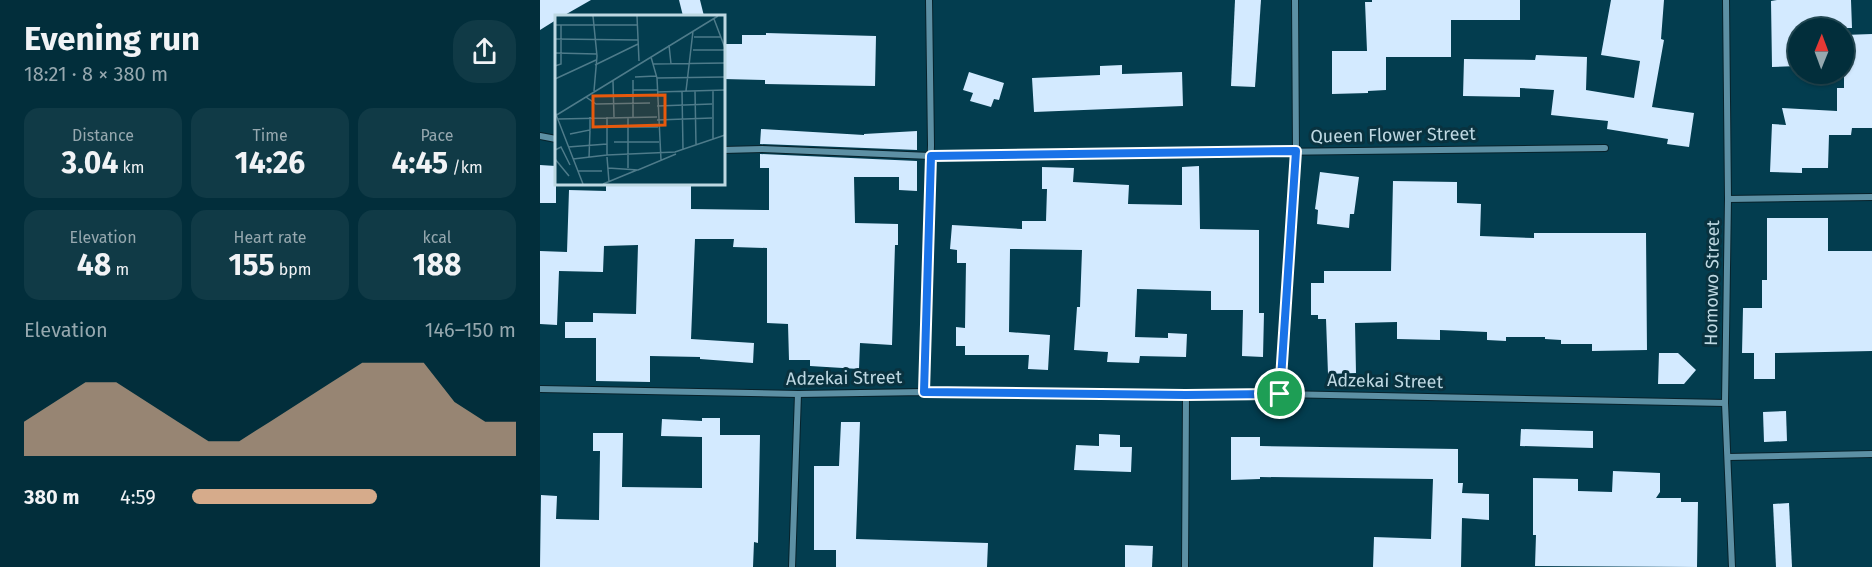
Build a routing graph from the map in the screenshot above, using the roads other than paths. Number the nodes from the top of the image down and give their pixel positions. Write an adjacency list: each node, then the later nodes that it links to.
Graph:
1 (929, 0): 9 (street)
2 (1295, 0): 8 (street)
3 (1726, 0): 11 (street, Homowo Street)
4 (540, 136): 5 (street)
5 (555, 139)
6 (1605, 148): 8 (street, Queen Flower Street)
7 (724, 150): 9 (street, Queen Flower Street)
8 (1296, 151): 9 (street, Queen Flower Street); 15 (street)
9 (931, 156): 13 (street)
10 (1872, 197): 11 (street)
11 (1728, 199): 17 (street, Homowo Street)
12 (540, 389): 14 (street, Adzekai Street)
13 (924, 392): 14 (street, Adzekai Street); 16 (street, Adzekai Street)
14 (798, 394): 20 (street)
15 (1280, 394): 16 (street, Adzekai Street); 17 (street, Adzekai Street)
16 (1186, 395): 21 (street)
17 (1725, 404): 19 (street, Homowo Street)
18 (1872, 454): 19 (street)
19 (1728, 457): 22 (street, Homowo Street)
20 (792, 567)
21 (1185, 567)
22 (1732, 567)

